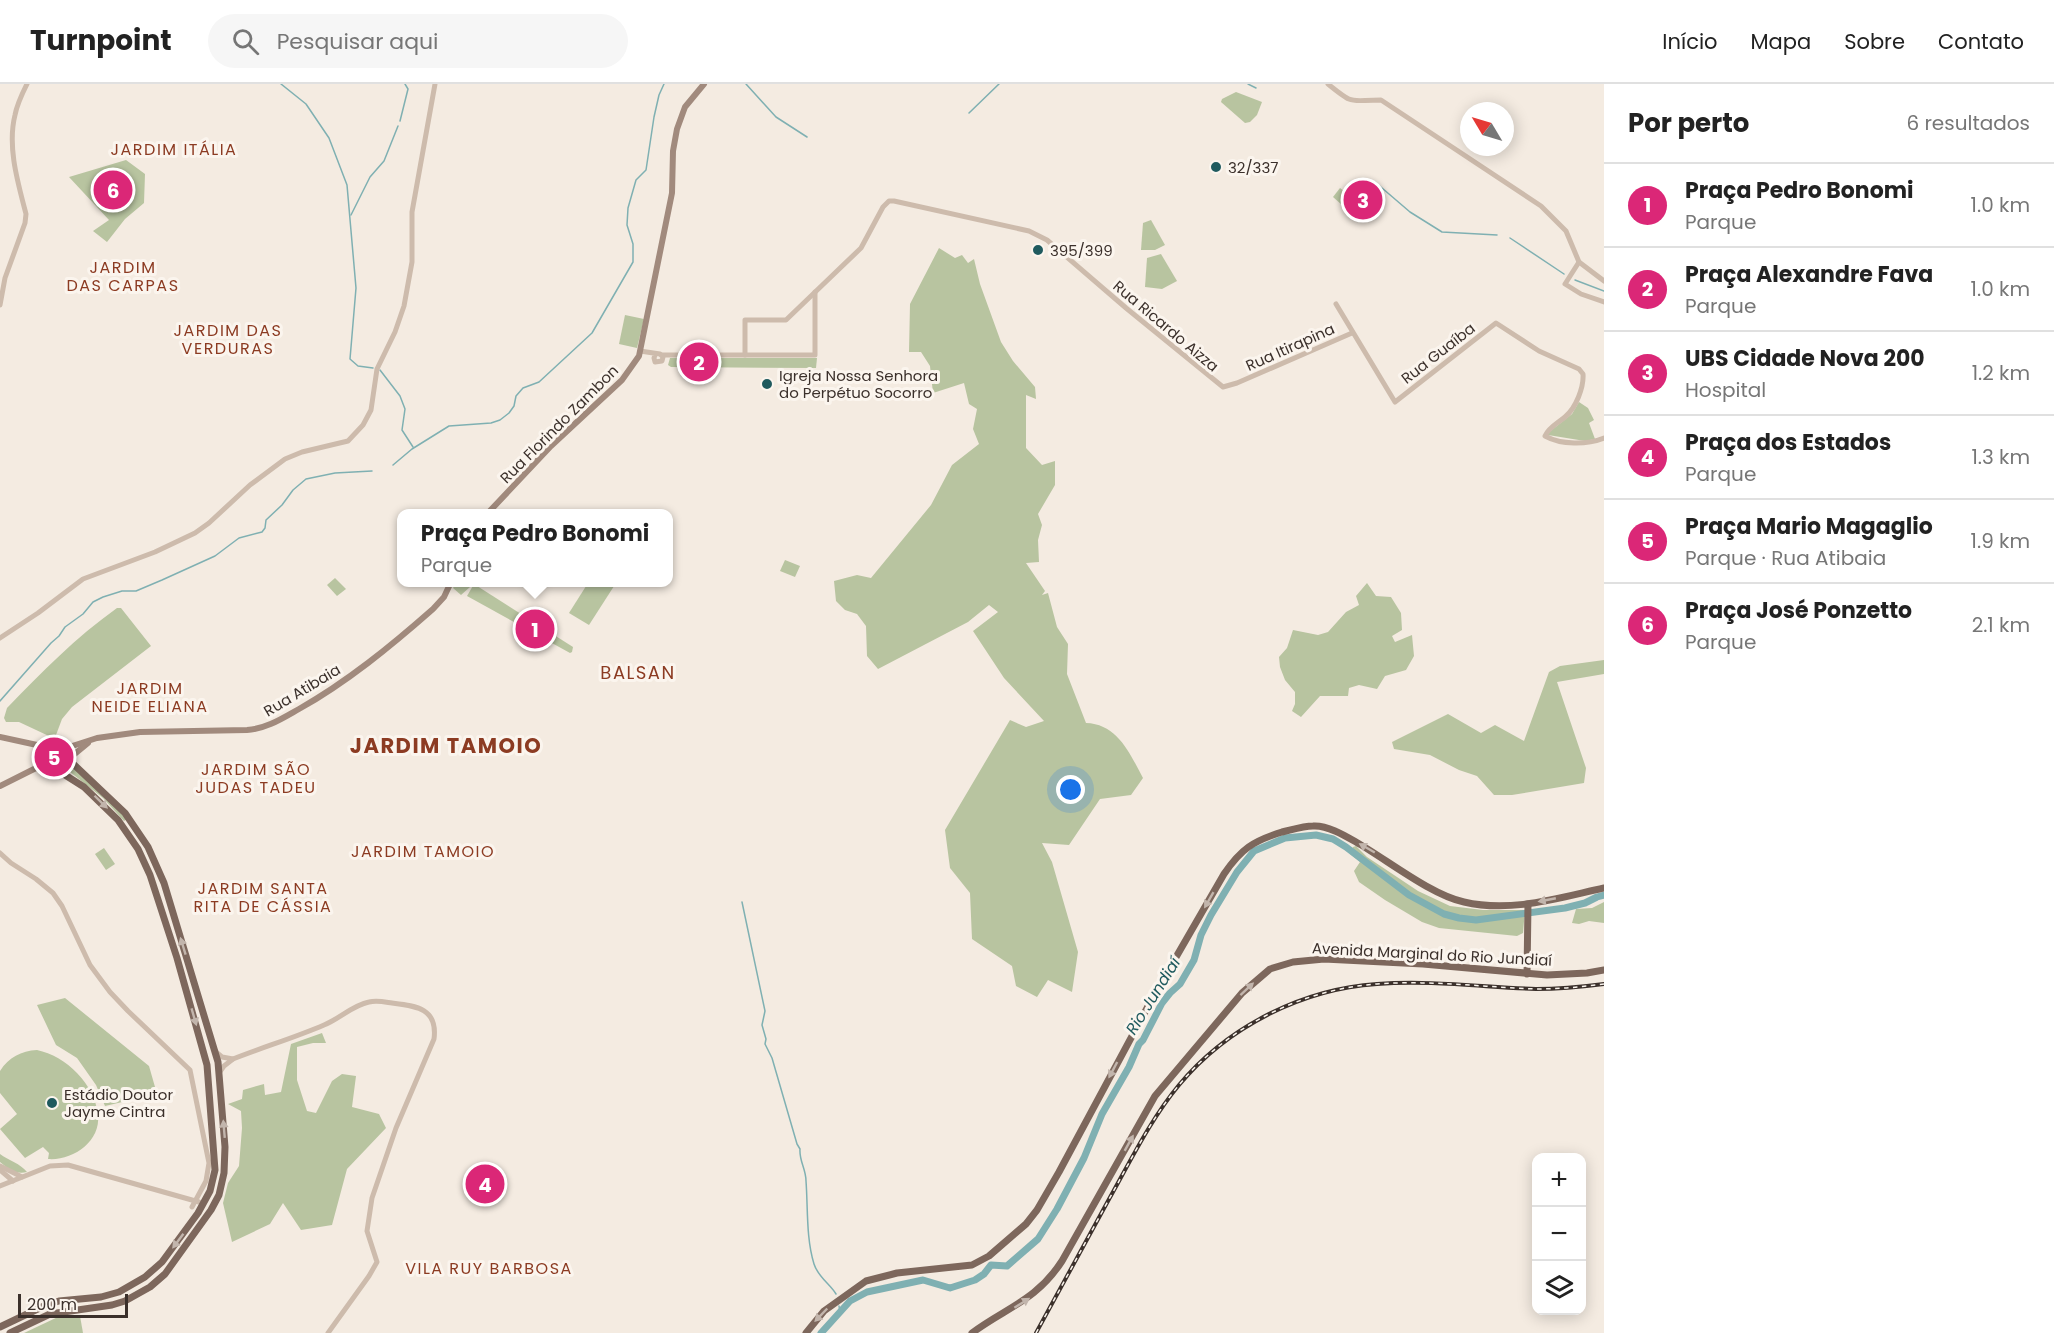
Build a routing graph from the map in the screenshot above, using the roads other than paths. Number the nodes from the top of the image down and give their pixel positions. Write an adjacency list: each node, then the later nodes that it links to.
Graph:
1 (27, 84): 10 (street)
2 (435, 84): 20 (street)
3 (704, 84): 14 (main road, Rua Florindo Zambon)
4 (1328, 84): 5 (street)
5 (1579, 262): 6 (street); 8 (street)
6 (1604, 281)
7 (815, 292): 11 (street); 12 (street); 16 (street, Rua Ricardo Aizza)
8 (1604, 302)
9 (1336, 304): 13 (street)
10 (0, 305)
11 (802, 305): 12 (street); 15 (street)
12 (815, 313): 15 (street)
13 (1352, 333): 16 (street, Rua Itirapina); 17 (street, Rua Guaíba)
14 (639, 354): 15 (street); 18 (main road, Rua Florindo Zambon)
15 (745, 355)
16 (1238, 383)
17 (1604, 438)
18 (491, 509)
19 (449, 587): 22 (main road, Rua Atibaia)
20 (0, 638)
21 (0, 737): 23 (main road)
22 (93, 739): 23 (main road, Rua Atibaia); 24 (main road, Rua Atibaia)
23 (64, 748): 24 (main road); 25 (main road)
24 (80, 748): 25 (main road, Rua Atibaia)
25 (68, 759): 26 (main road, Rua Atibaia); 29 (main road)
26 (54, 768): 27 (main road, Rua Atibaia); 28 (main road, one-way to 28)
27 (0, 786)
28 (123, 827): 29 (main road); 31 (main road)
29 (136, 828): 33 (main road)
30 (0, 853): 50 (street)
31 (154, 886): 33 (main road); 38 (main road)
32 (1604, 888): 34 (main road, one-way to 34)
33 (166, 890): 37 (main road, one-way to 33)
34 (1529, 906): 36 (main road); 58 (main road, one-way to 58)
35 (1604, 970): 36 (main road, Avenida Marginal do Rio Jundiaí)
36 (1527, 974): 59 (main road, Avenida Marginal do Rio Jundiaí, one-way to 36)
37 (195, 986): 38 (main road); 40 (main road)
38 (186, 987): 39 (main road, one-way to 39)
39 (203, 1046): 40 (main road); 43 (main road)
40 (215, 1051): 41 (street); 42 (main road)
41 (233, 1059): 42 (street); 57 (street)
42 (219, 1074): 44 (main road, one-way to 42)
43 (216, 1162): 44 (main road); 50 (main road)
44 (225, 1162): 54 (main road)
45 (1, 1169): 46 (street); 47 (street); 48 (street)
46 (22, 1177): 47 (street); 49 (street)
47 (13, 1181): 48 (street)
48 (3, 1185)
49 (182, 1198): 50 (street); 51 (street)
50 (201, 1202): 51 (street); 52 (main road)
51 (192, 1207): 52 (street)
52 (198, 1213): 53 (main road, one-way to 53)
53 (162, 1262): 54 (main road); 55 (main road)
54 (165, 1274): 56 (main road)
55 (0, 1327)
56 (10, 1333)
57 (328, 1333)
58 (806, 1333)
59 (972, 1333)

